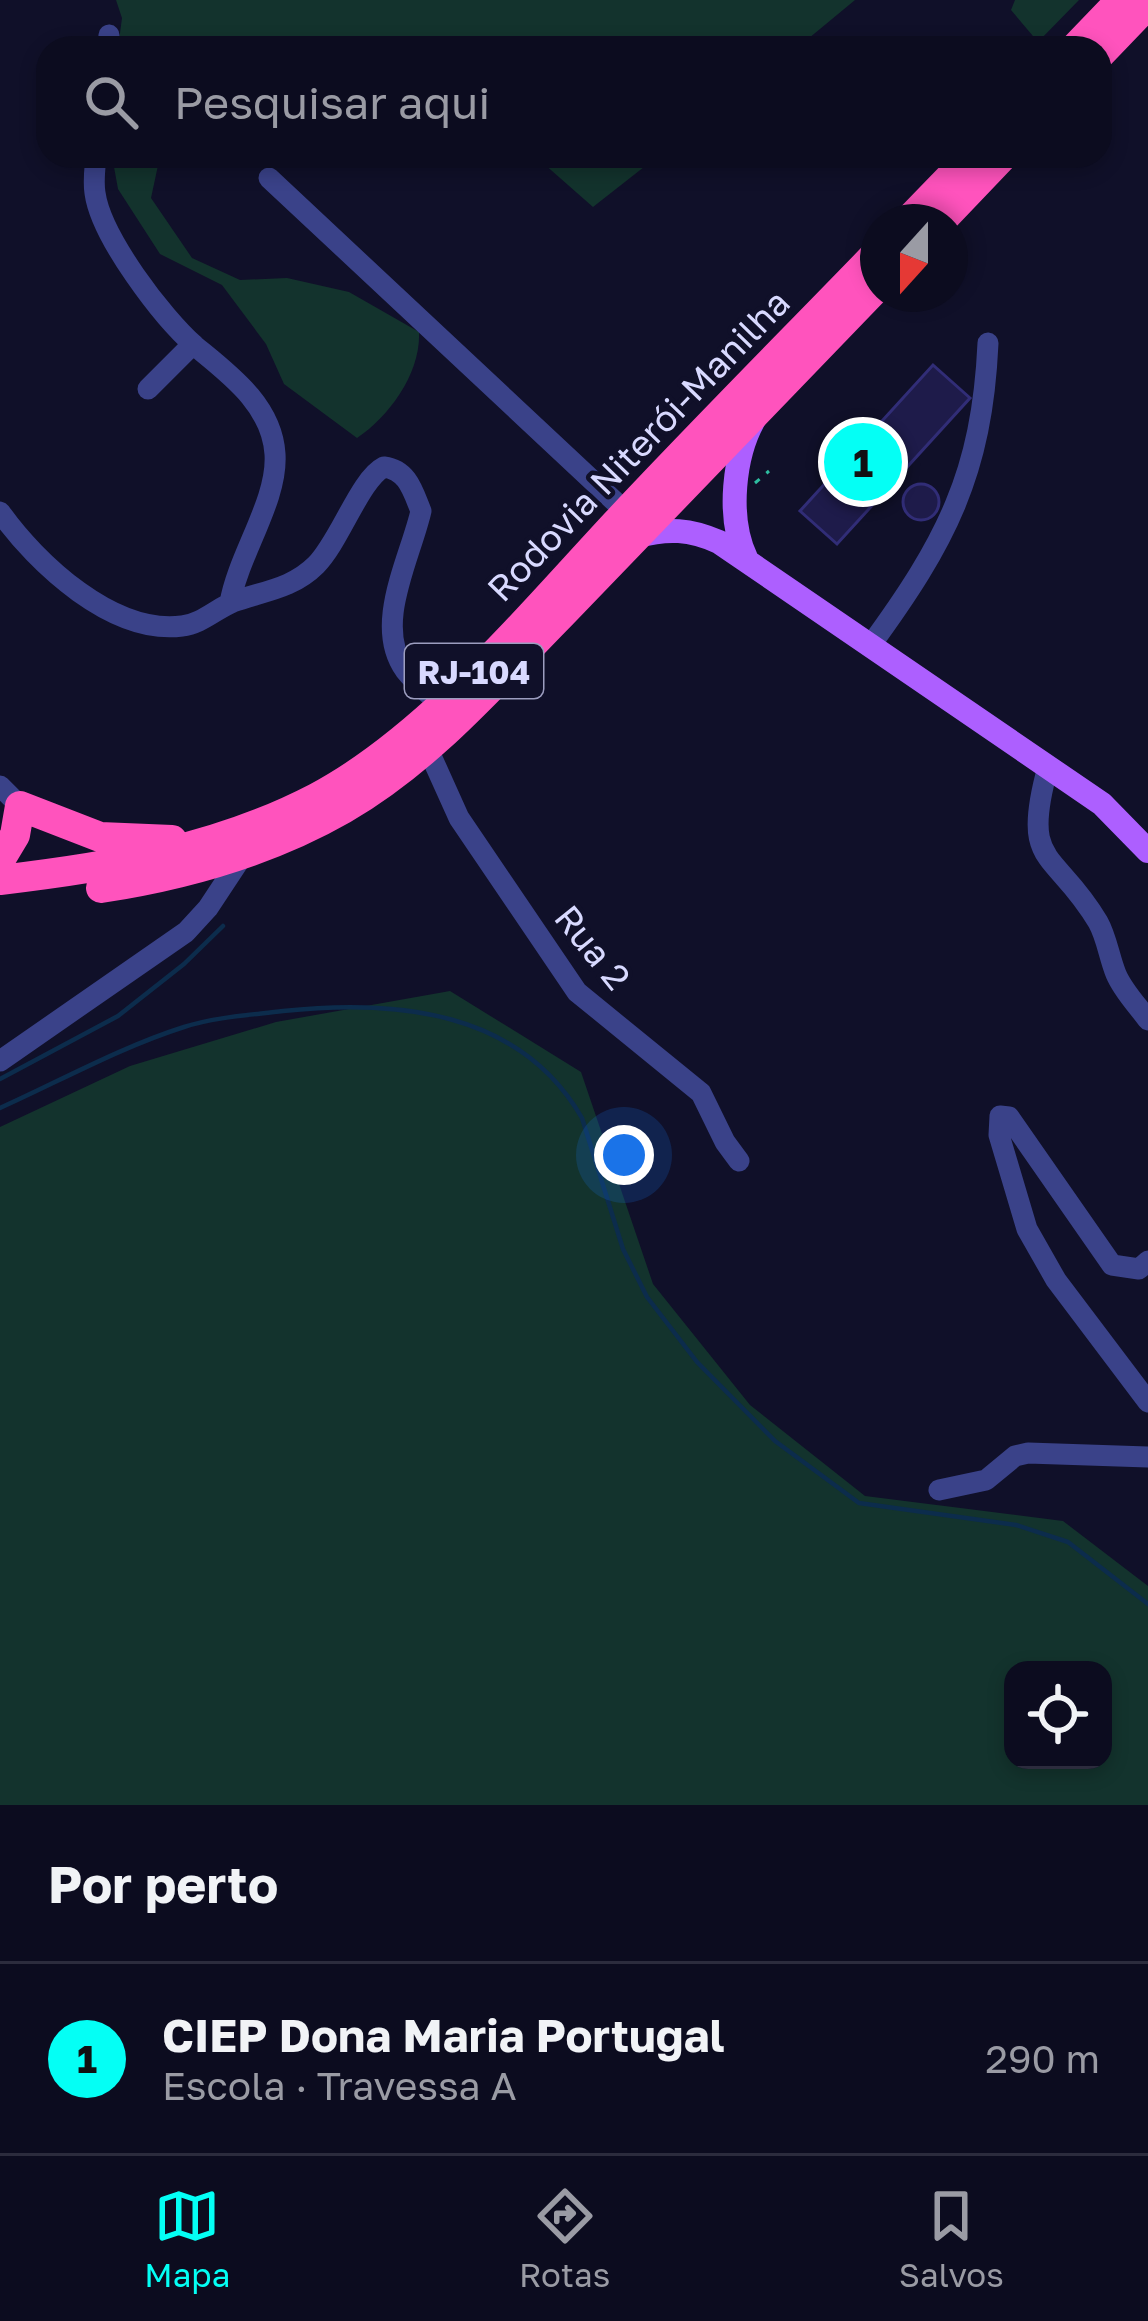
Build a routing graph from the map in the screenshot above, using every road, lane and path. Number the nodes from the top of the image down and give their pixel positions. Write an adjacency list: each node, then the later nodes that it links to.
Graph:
1 (1121, 0): 3 (highway)
2 (1148, 4): 4 (highway)
3 (1086, 36)
4 (1112, 42)
5 (96, 168): 14 (street)
6 (959, 168): 9 (highway)
7 (992, 168): 10 (highway)
8 (269, 178): 18 (street)
9 (924, 204)
10 (957, 204)
11 (860, 272): 18 (highway, Rodovia Niterói-Manilha / RJ-104)
12 (860, 304): 16 (highway, Rodovia Niterói-Manilha / RJ-104)
13 (988, 343): 21 (street)
14 (193, 344): 15 (street); 20 (street)
15 (148, 389)
16 (762, 404): 18 (highway, Rodovia Niterói-Manilha / RJ-104); 19 (main road)
17 (0, 512): 20 (street)
18 (632, 524): 19 (main road); 22 (highway, Rodovia Niterói-Manilha / RJ-104); 23 (highway, Rodovia Niterói-Manilha / RJ-104)
19 (746, 558): 21 (main road)
20 (230, 603): 22 (street)
21 (870, 646): 24 (main road)
22 (440, 704): 26 (highway, Rodovia Niterói-Manilha / RJ-104)
23 (427, 747): 26 (highway, Rodovia Niterói-Manilha / RJ-104); 33 (street, Rua 2)
24 (1048, 766): 27 (main road); 31 (street)
25 (10, 796): 26 (highway); 28 (highway)
26 (231, 847): 29 (highway, Rodovia Niterói-Manilha / RJ-104); 30 (highway, Rodovia Niterói-Manilha / RJ-104); 32 (street)
27 (1148, 851)
28 (0, 860)
29 (0, 880)
30 (0, 901)
31 (1148, 1020)
32 (0, 1061)
33 (739, 1161)
34 (1148, 1261): 35 (street)
35 (1148, 1402)
36 (1148, 1457): 37 (street)
37 (939, 1490)

